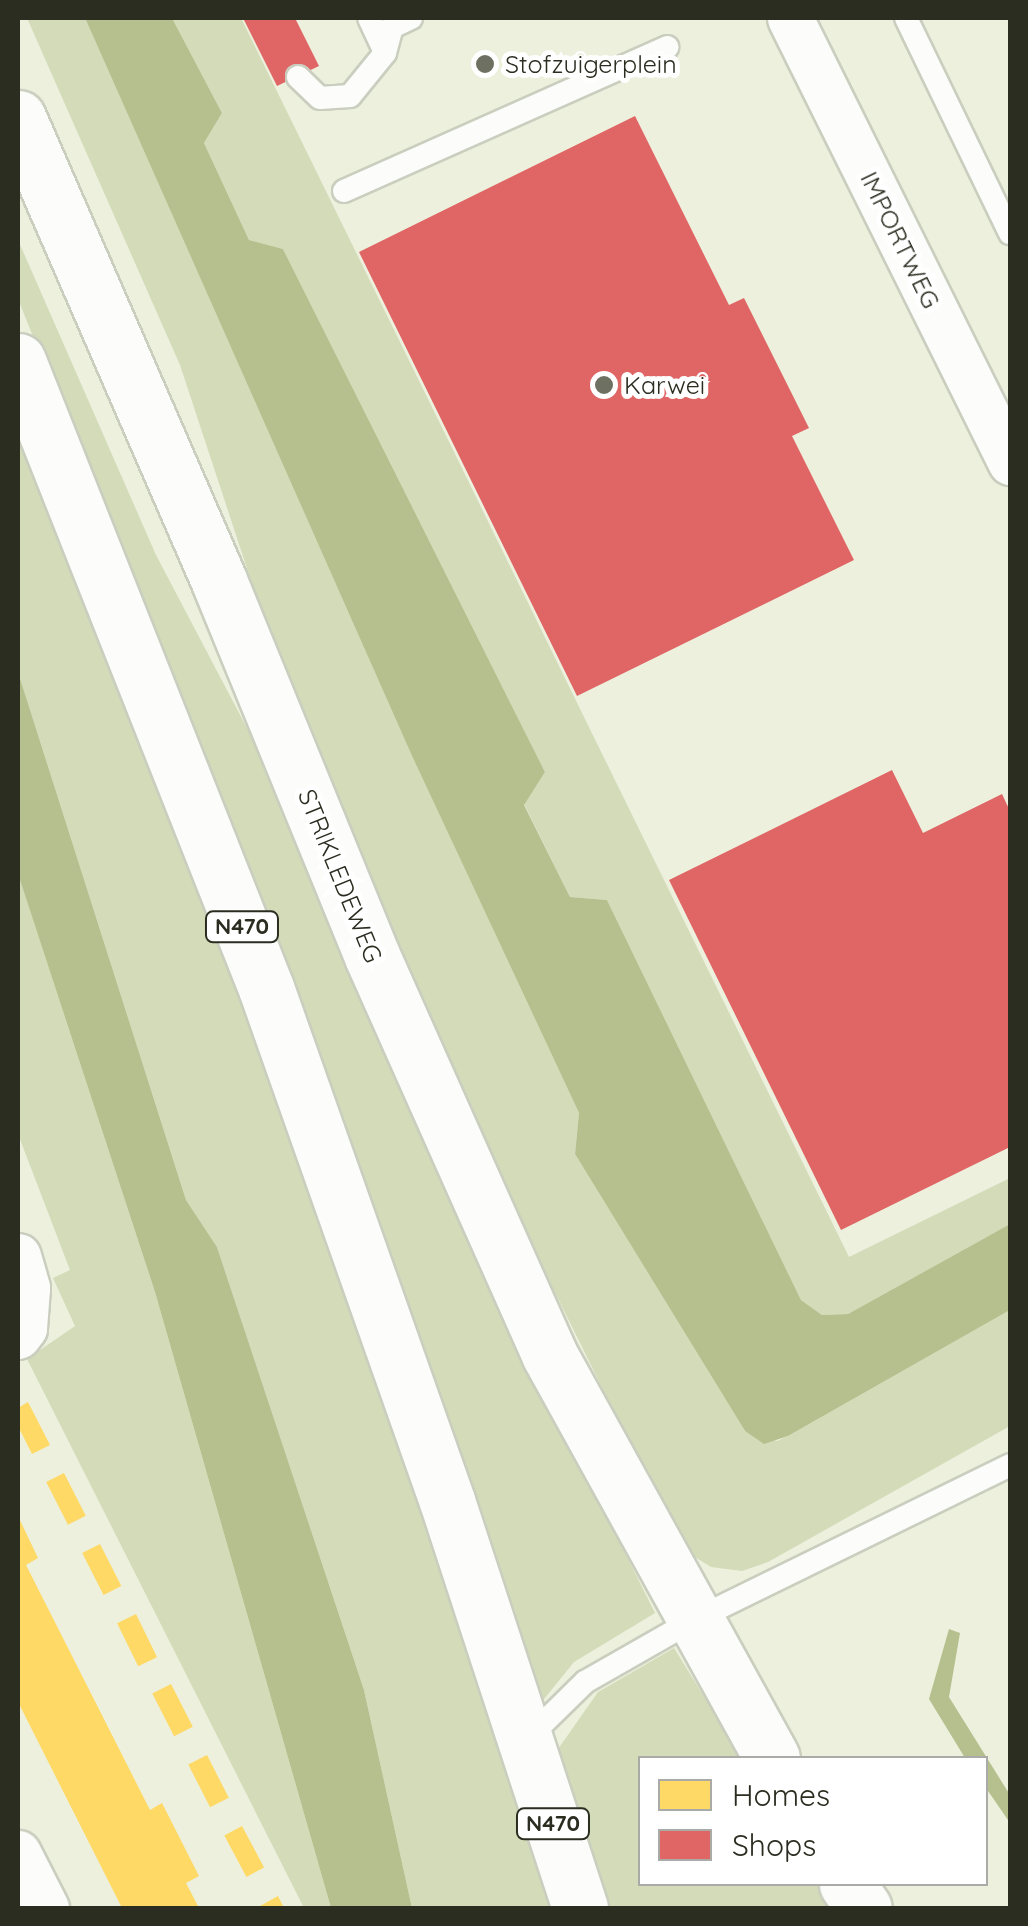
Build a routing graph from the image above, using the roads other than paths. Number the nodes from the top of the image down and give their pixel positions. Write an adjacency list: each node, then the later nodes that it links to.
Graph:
1 (369, 18): 6 (lane)
2 (410, 18): 6 (lane)
3 (790, 18): 12 (street, IMPORTWEG)
4 (906, 18): 10 (lane)
5 (667, 47): 9 (lane)
6 (385, 53): 7 (lane)
7 (298, 77)
8 (18, 118): 16 (main road, STRIKLEDEWEG)
9 (344, 191)
10 (1010, 234)
11 (18, 361): 17 (main road, N470)
12 (1010, 462)
13 (18, 1256): 14 (street)
14 (18, 1336)
15 (1010, 1465): 16 (lane)
16 (692, 1620): 17 (lane); 18 (main road, STRIKLEDEWEG)
17 (526, 1740): 22 (main road, N470)
18 (771, 1756)
19 (18, 1853): 21 (street)
20 (848, 1886): 23 (main road)
21 (46, 1908)
22 (580, 1908)
23 (864, 1908)

